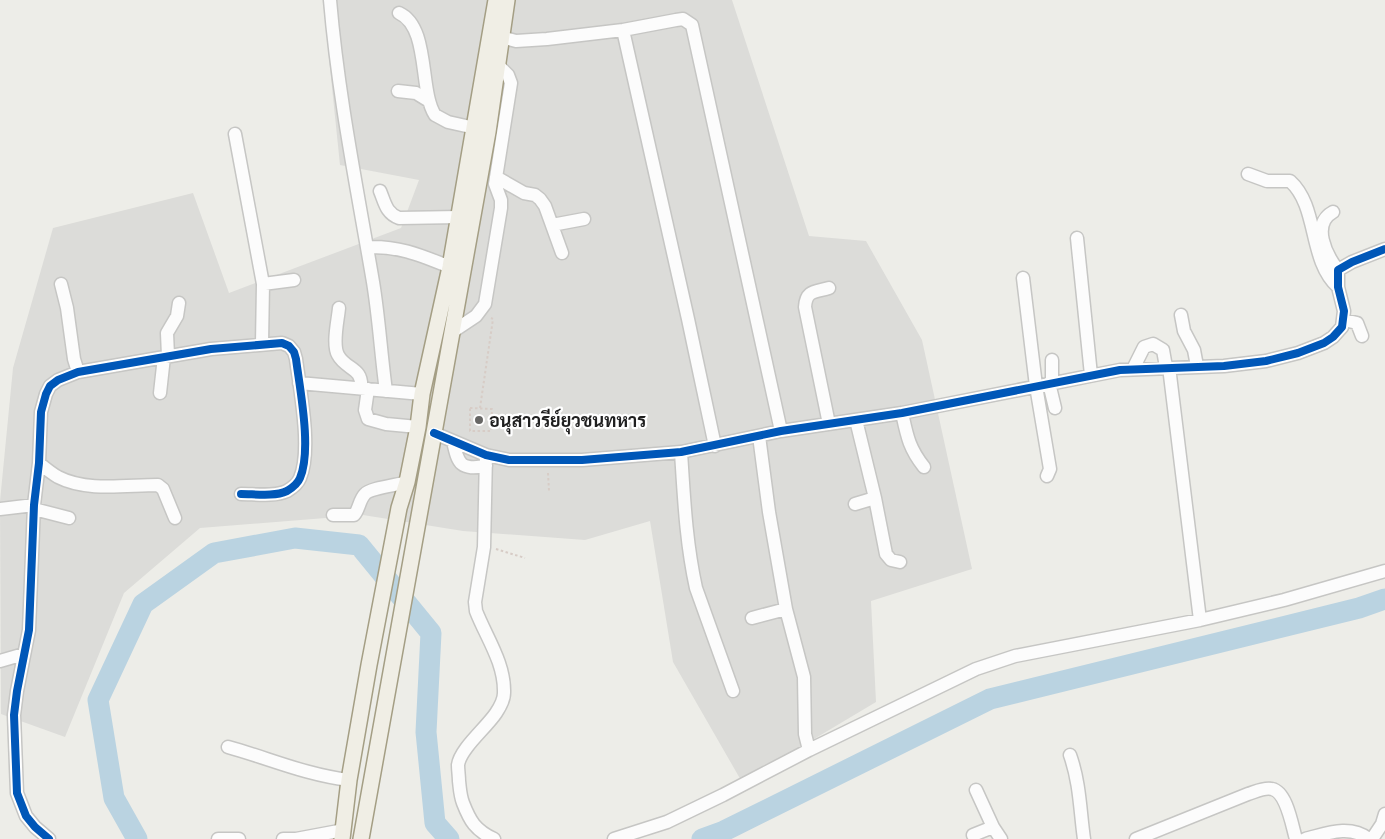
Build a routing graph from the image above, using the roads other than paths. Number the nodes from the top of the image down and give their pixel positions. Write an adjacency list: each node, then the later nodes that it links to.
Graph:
1 (330, 0): 20 (street)
2 (496, 0): 10 (main road)
3 (507, 0): 6 (main road)
4 (399, 13): 9 (street)
5 (623, 30): 6 (street); 56 (street); 60 (street)
6 (501, 37): 7 (main road)
7 (498, 65): 13 (street); 35 (main road)
8 (398, 91): 9 (street)
9 (429, 100): 10 (street)
10 (475, 128): 16 (main road)
11 (235, 134): 28 (street)
12 (1248, 174): 30 (street)
13 (496, 178): 18 (street); 35 (street)
14 (380, 191): 16 (street)
15 (1333, 212): 24 (street)
16 (459, 217): 23 (main road)
17 (584, 219): 18 (street)
18 (552, 225): 22 (street)
19 (1077, 238): 44 (street)
20 (367, 247): 23 (street); 48 (street)
21 (1385, 249): 24 (street)
22 (562, 253)
23 (450, 267): 50 (main road)
24 (1338, 270): 30 (street)
25 (1023, 278): 46 (street)
26 (294, 280): 28 (street)
27 (61, 284): 43 (street)
28 (263, 284): 37 (street)
29 (829, 288): 54 (street)
30 (1338, 288): 34 (street)
31 (179, 303): 38 (street)
32 (338, 308): 47 (street)
33 (1181, 315): 40 (street)
34 (1344, 320): 36 (street); 40 (street)
35 (452, 332): 57 (main road)
36 (1362, 336)
37 (262, 343): 38 (street); 45 (street)
38 (166, 356): 43 (street); 49 (street)
39 (1052, 360): 46 (street)
40 (1198, 366): 41 (street)
41 (1168, 367): 42 (street); 42 (street); 79 (street)
42 (1133, 369): 44 (street)
43 (78, 372): 63 (street)
44 (1090, 375): 46 (street)
45 (299, 383): 47 (street); 67 (street)
46 (1046, 384): 51 (street); 52 (street); 65 (street)
47 (364, 389): 48 (street); 55 (street)
48 (386, 391): 50 (street)
49 (160, 393)
50 (422, 394): 55 (main road)
51 (1055, 408)
52 (902, 413): 53 (street); 64 (street)
53 (856, 420): 54 (street); 68 (street)
54 (829, 424): 56 (street)
55 (418, 427): 66 (main road)
56 (781, 431): 58 (street)
57 (434, 433): 59 (street); 97 (main road)
58 (758, 436): 60 (street); 77 (street)
59 (453, 441): 62 (street); 62 (street)
60 (715, 446): 61 (street)
61 (681, 452): 62 (street); 82 (street)
62 (486, 460): 98 (street)
63 (39, 463): 70 (street); 74 (street)
64 (924, 467)
65 (1047, 476)
66 (407, 482): 72 (street); 86 (main road)
67 (241, 494)
68 (875, 498): 69 (street); 75 (street)
69 (855, 504)
70 (34, 507): 71 (street); 73 (street); 80 (street)
71 (0, 509)
72 (333, 515)
73 (69, 518)
74 (175, 518)
75 (900, 562)
76 (1385, 571): 79 (street)
77 (786, 610): 78 (street); 84 (street)
78 (752, 618)
79 (1200, 620): 84 (street)
80 (24, 654): 81 (street); 92 (street)
81 (0, 660)
82 (733, 691)
83 (228, 747): 86 (street)
84 (809, 750): 99 (street)
85 (1070, 756): 101 (street)
86 (349, 780): 90 (main road)
87 (976, 790): 89 (street)
88 (1385, 814): 105 (street)
89 (993, 827): 91 (street); 100 (street)
90 (342, 834): 96 (street)
91 (973, 835)
92 (49, 839)
93 (218, 839): 94 (street)
94 (239, 839)
95 (282, 839): 96 (street)
96 (296, 839)
97 (361, 839)
98 (494, 839)
99 (614, 839)
100 (1001, 839)
101 (1084, 839)
102 (1136, 839): 103 (street)
103 (1296, 839)
104 (1304, 839): 105 (street)
105 (1370, 839)

